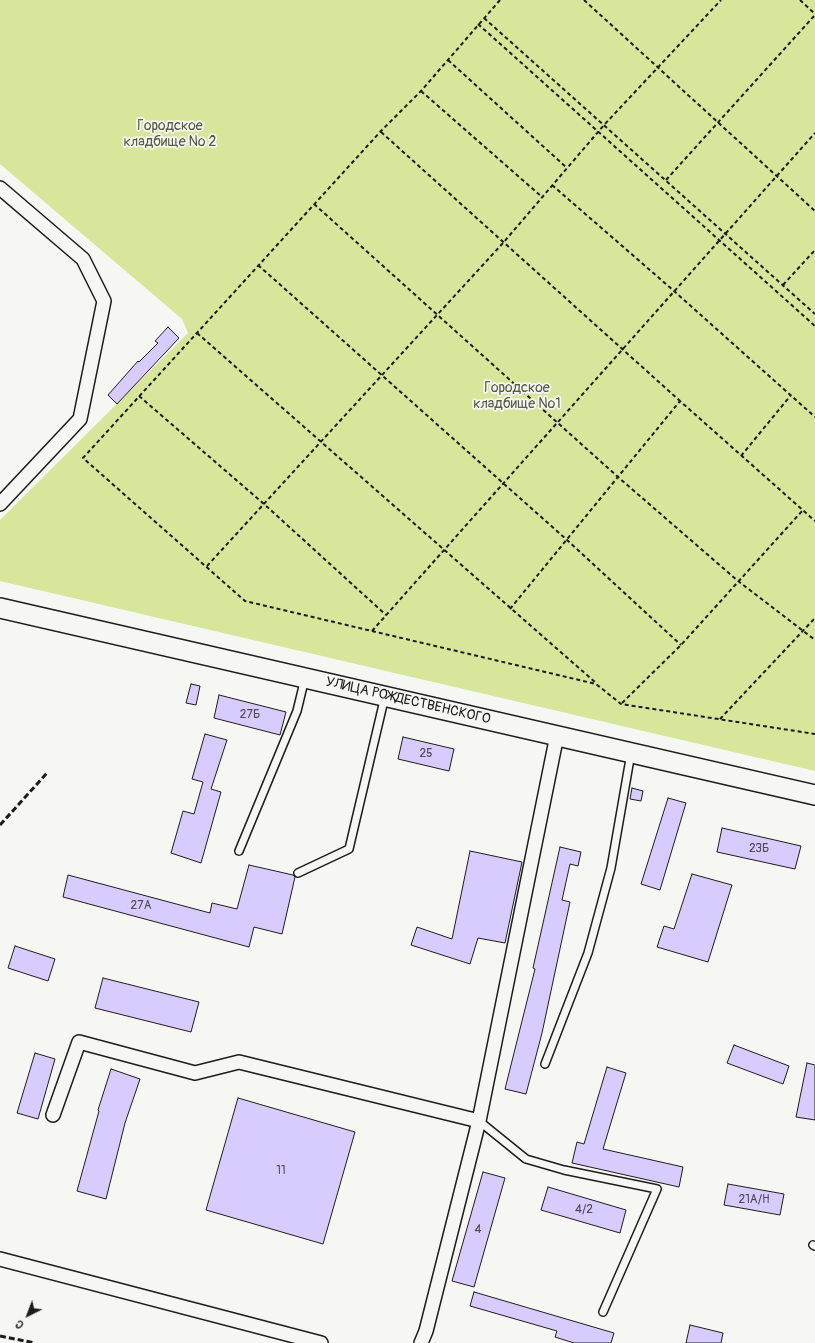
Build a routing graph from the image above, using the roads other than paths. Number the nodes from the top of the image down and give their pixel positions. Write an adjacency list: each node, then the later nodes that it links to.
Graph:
1 (0, 188): 2 (street)
2 (0, 504)
3 (0, 608): 4 (main road, УЛИЦА РОЖДЕСТВЕНСКОГО)
4 (305, 678): 5 (main road, УЛИЦА РОЖДЕСТВЕНСКОГО); 9 (lane)
5 (385, 696): 6 (main road, УЛИЦА РОЖДЕСТВЕНСКОГО); 10 (lane)
6 (556, 735): 7 (main road, УЛИЦА РОЖДЕСТВЕНСКОГО); 13 (street)
7 (631, 753): 8 (main road, УЛИЦА РОЖДЕСТВЕНСКОГО); 11 (lane)
8 (815, 796)
9 (239, 851)
10 (298, 873)
11 (545, 1064)
12 (52, 1115): 13 (street)
13 (479, 1121): 15 (lane); 17 (street)
14 (0, 1259): 16 (street)
15 (603, 1312)
16 (321, 1343)
17 (421, 1343)

